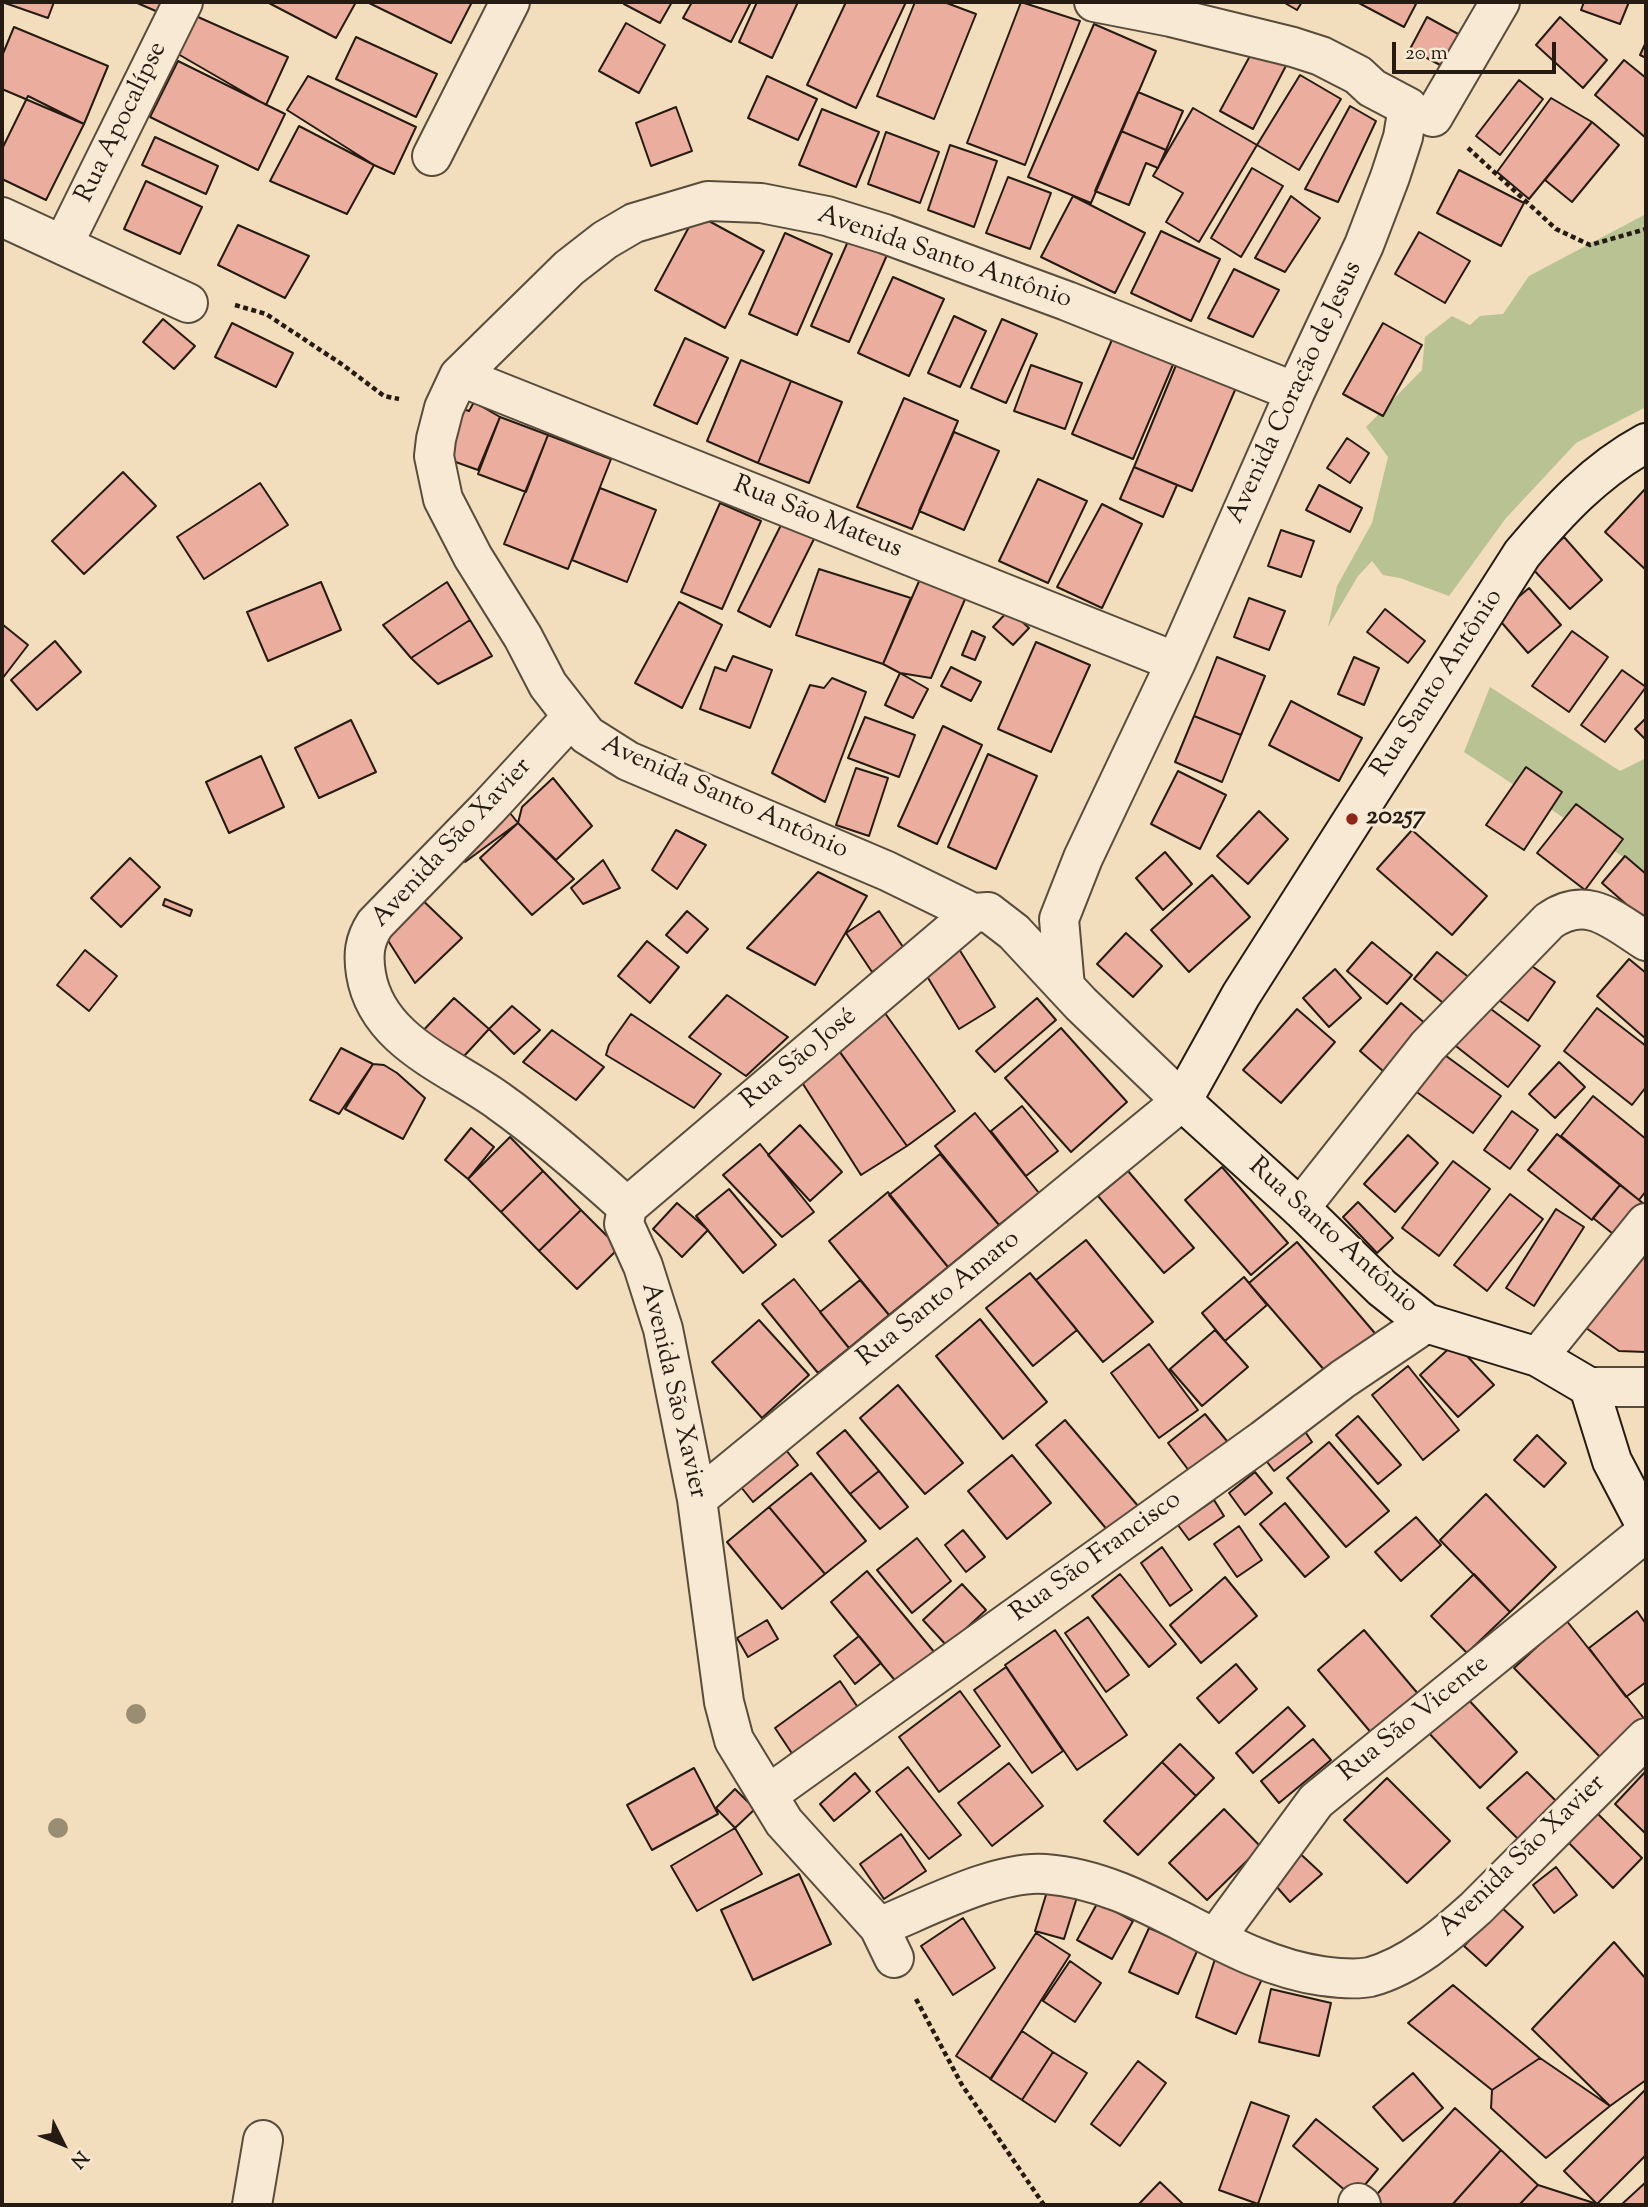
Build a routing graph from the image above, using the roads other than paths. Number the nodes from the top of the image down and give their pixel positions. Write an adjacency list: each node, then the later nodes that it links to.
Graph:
1 (183, 2): 9 (street, Rua Apocalípse)
2 (510, 2): 7 (street)
3 (1094, 2): 5 (street, Avenida Coração de Jesus)
4 (1500, 2): 6 (street)
5 (1176, 9): 12 (street, Avenida Coração de Jesus)
6 (1433, 117)
7 (432, 156)
8 (2, 217): 9 (street)
9 (63, 245): 10 (street)
10 (188, 303)
11 (452, 392): 12 (street, Avenida Santo Antônio); 14 (street, Rua São Mateus); 15 (street, Avenida Santo Antônio)
12 (1295, 392): 14 (street, Avenida Coração de Jesus)
13 (1646, 443): 19 (street, Rua Santo Antônio)
14 (1175, 662): 18 (street, Avenida Coração de Jesus)
15 (572, 717): 16 (street, Avenida Santo Antônio); 20 (street, Avenida São Xavier)
16 (973, 913): 18 (street, Avenida Santo Antônio); 20 (street, Rua São José)
17 (1646, 941): 21 (street)
18 (1065, 986): 19 (street, Rua Santo Antônio)
19 (1182, 1101): 21 (street, Rua Santo Antônio); 27 (street, Rua Santo Amaro)
20 (627, 1207): 27 (street, Avenida São Xavier)
21 (1300, 1208): 23 (street, Rua Santo Antônio)
22 (1646, 1223): 24 (street)
23 (1426, 1323): 24 (street, Rua Santo Antônio); 31 (street, Rua São Francisco)
24 (1538, 1357): 25 (street, Rua Santo Antônio)
25 (1589, 1387): 26 (street); 28 (street)
26 (1646, 1387)
27 (697, 1499): 31 (street, Avenida São Xavier)
28 (1646, 1526)
29 (1646, 1532): 32 (street, Rua São Vicente)
30 (1646, 1738): 32 (street, Avenida São Xavier)
31 (769, 1794): 32 (street, Avenida São Xavier)
32 (1216, 1937)
33 (263, 2140): 34 (street)
34 (252, 2205)

